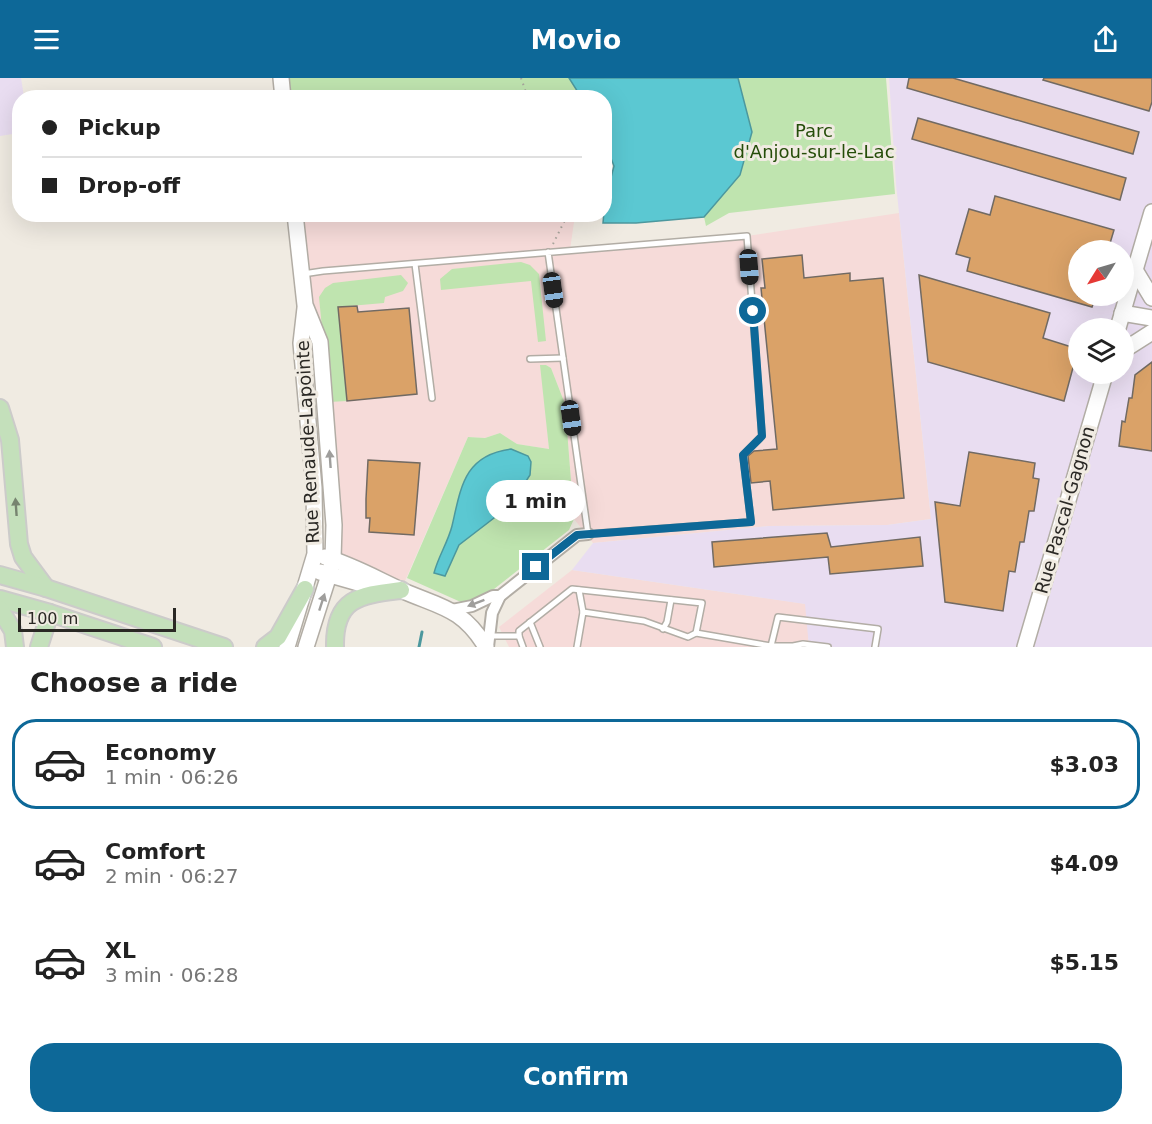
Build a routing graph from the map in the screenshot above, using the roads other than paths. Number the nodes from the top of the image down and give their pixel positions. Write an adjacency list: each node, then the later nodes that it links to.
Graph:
1 (1152, 212): 5 (street)
2 (297, 222): 6 (street, Rue Renaude-Lapointe)
3 (548, 252): 4 (lane); 14 (lane); 21 (lane)
4 (415, 264): 6 (lane); 17 (lane)
5 (1135, 270): 7 (street); 9 (street)
6 (301, 275): 8 (street, Rue Renaude-Lapointe)
7 (1152, 298)
8 (305, 306): 19 (street, Rue Renaude-Lapointe, one-way to 8); 20 (street, Rue Renaude-Lapointe)
9 (1122, 313): 10 (street); 11 (street)
10 (1121, 318)
11 (1152, 318)
12 (1152, 332): 13 (street)
13 (1134, 344)
14 (563, 358): 15 (lane); 21 (lane)
15 (530, 359)
16 (1102, 384): 57 (street, Rue Pascal-Gagnon)
17 (432, 398)
18 (0, 408): 26 (main road, one-way to 18)
19 (332, 487): 20 (lane); 22 (street, Rue Renaude-Lapointe)
20 (314, 488): 23 (street, Rue Renaude-Lapointe)
21 (588, 534): 30 (street)
22 (333, 559): 23 (street); 25 (street, Rue Renaude-Lapointe); 28 (street)
23 (313, 562): 25 (street); 27 (street, Rue Renaude-Lapointe)
24 (0, 575): 26 (main road)
25 (329, 575): 28 (street); 49 (street, Rue Renaude-Lapointe, one-way to 25)
26 (46, 588): 46 (main road)
27 (305, 590): 47 (main road); 48 (street, Rue Renaude-Lapointe)
28 (402, 590): 34 (street); 50 (main road)
29 (579, 590): 32 (lane); 35 (lane); 37 (lane)
30 (500, 596): 34 (street, one-way to 34); 41 (street)
31 (0, 599): 36 (main road)
32 (671, 600): 38 (lane); 39 (lane)
33 (0, 609): 43 (main road)
34 (452, 610): 41 (street)
35 (583, 612): 38 (lane); 53 (lane)
36 (50, 613): 44 (main road); 45 (main road)
37 (530, 622): 40 (lane); 52 (lane)
38 (663, 628): 39 (lane)
39 (696, 633): 42 (lane)
40 (519, 636): 41 (lane); 51 (lane)
41 (487, 643)
42 (771, 646): 54 (lane); 56 (lane)
43 (15, 647)
44 (39, 647)
45 (153, 647)
46 (224, 647)
47 (265, 647)
48 (287, 647)
49 (306, 647)
50 (335, 647)
51 (523, 647)
52 (540, 647)
53 (577, 647)
54 (793, 647): 55 (lane)
55 (828, 647)
56 (875, 647)
57 (1025, 647)

